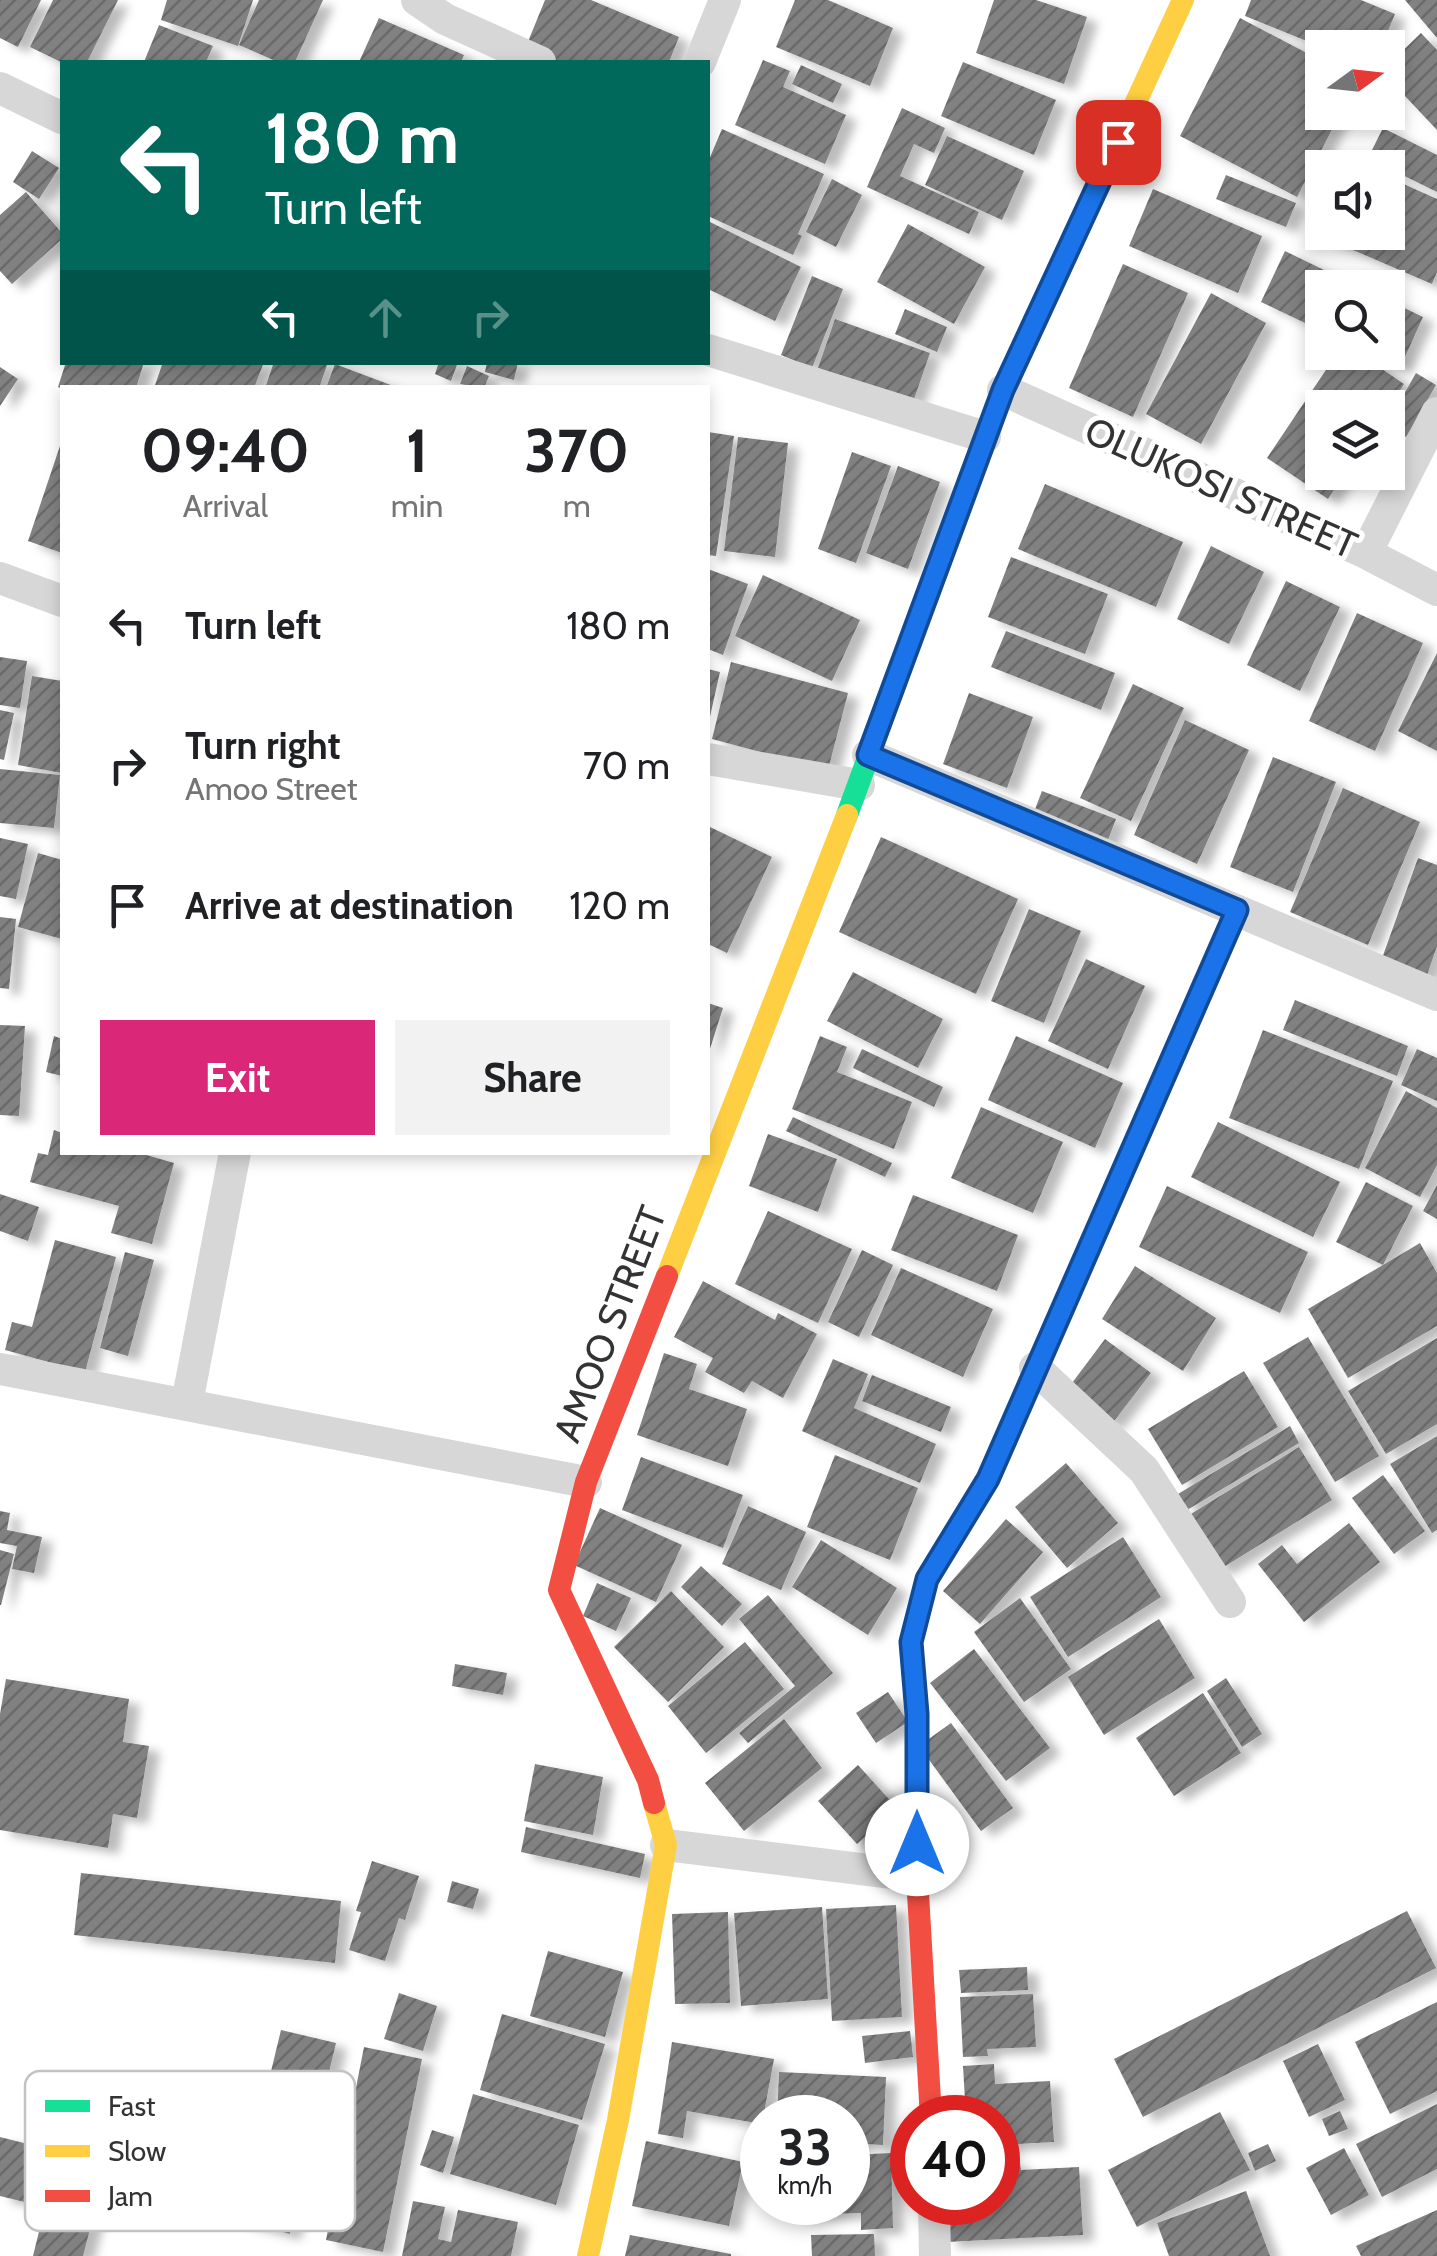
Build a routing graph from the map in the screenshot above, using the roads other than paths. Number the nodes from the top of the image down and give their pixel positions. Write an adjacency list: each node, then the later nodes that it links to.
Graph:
1 (418, 0): 4 (street)
2 (725, 0): 5 (street)
3 (1182, 0): 9 (street, AMOO STREET)
4 (536, 60)
5 (701, 60)
6 (0, 88): 7 (street)
7 (60, 117)
8 (710, 351): 11 (street)
9 (1003, 390): 11 (street, AMOO STREET); 12 (street, OLUKOSI STREET)
10 (1437, 413): 12 (street)
11 (985, 437): 17 (street, AMOO STREET)
12 (1366, 553): 14 (street, OLUKOSI STREET)
13 (0, 578): 15 (street)
14 (1437, 590)
15 (60, 600)
16 (710, 759): 17 (street)
17 (863, 770): 18 (street); 24 (street, AMOO STREET)
18 (1237, 910): 19 (street); 21 (street)
19 (1437, 995)
20 (234, 1155): 23 (street)
21 (1035, 1368): 25 (street); 27 (street)
22 (0, 1369): 23 (street)
23 (186, 1403): 24 (street)
24 (586, 1482): 26 (street, AMOO STREET)
25 (1230, 1602)
26 (666, 1845): 27 (street); 30 (street, AMOO STREET)
27 (917, 1876): 28 (street)
28 (930, 2095)
29 (935, 2225): 31 (street)
30 (588, 2256)
31 (936, 2256)

